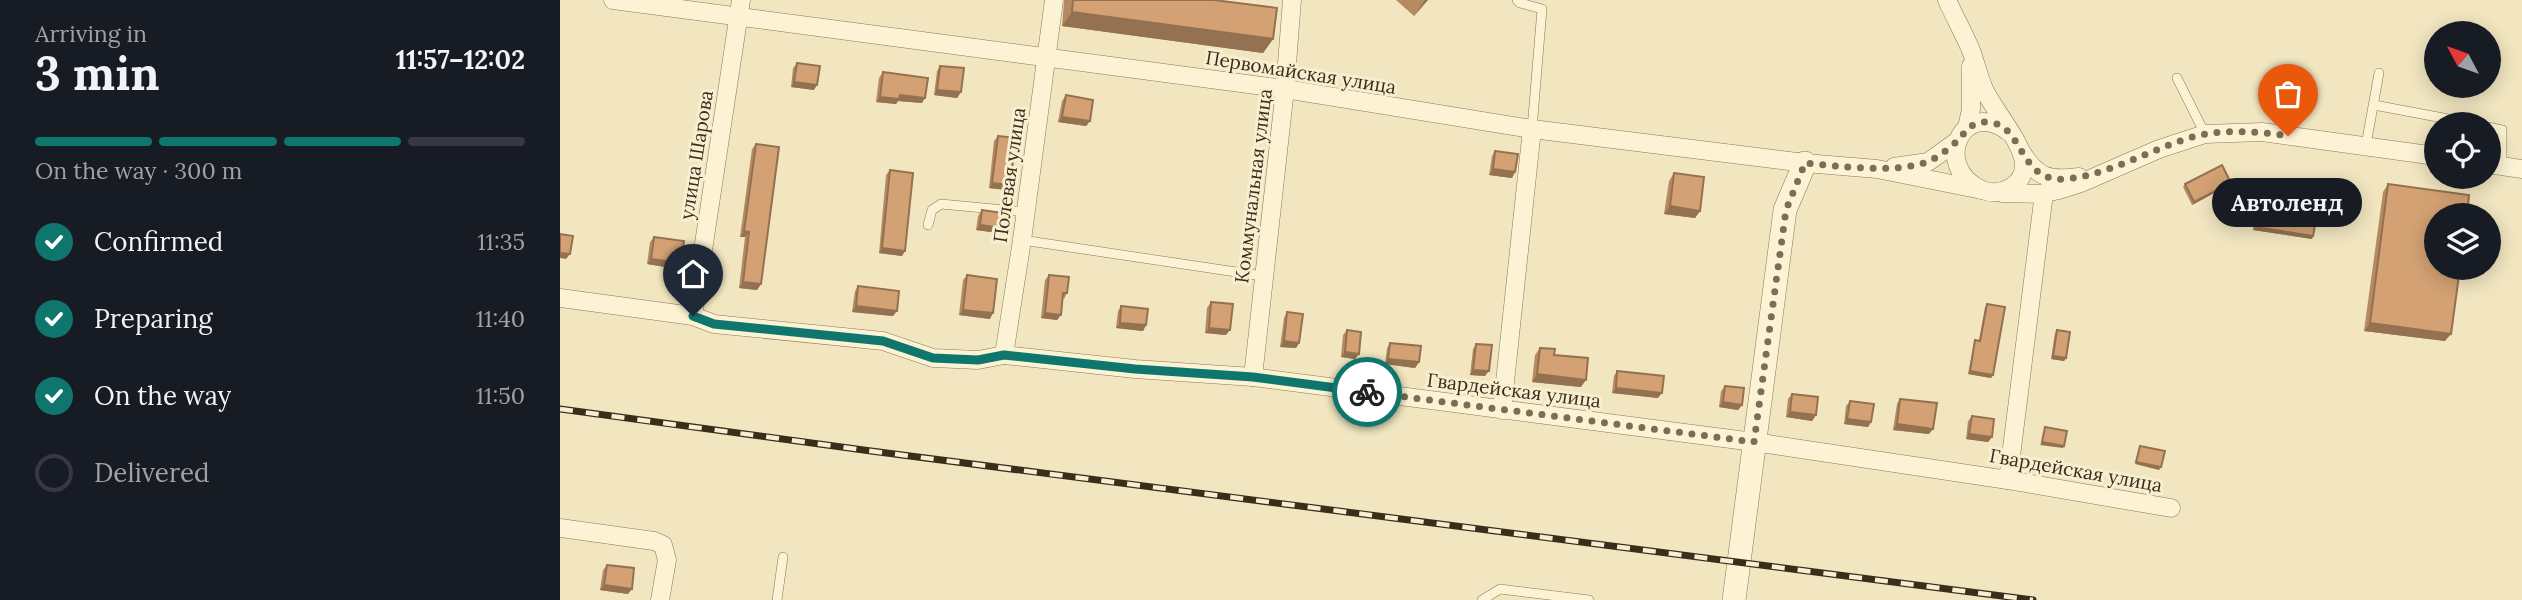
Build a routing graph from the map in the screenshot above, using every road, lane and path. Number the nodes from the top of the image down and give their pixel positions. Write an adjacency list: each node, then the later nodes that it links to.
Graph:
1 (613, 0): 5 (street, Первомайская улица)
2 (1054, 0): 8 (street, Полевая улица)
3 (1517, 0): 14 (lane)
4 (1947, 0): 7 (street)
5 (740, 8): 8 (street, Первомайская улица); 34 (street, улица Шарова)
6 (1287, 9): 11 (street, Коммунальная улица)
7 (1971, 52): 15 (street); 17 (street)
8 (1046, 57): 11 (street, Первомайская улица); 29 (street, Полевая улица)
9 (2379, 73): 12 (lane)
10 (2177, 78): 16 (lane)
11 (1285, 89): 14 (street, Первомайская улица); 32 (street, Коммунальная улица)
12 (2374, 105): 13 (lane); 18 (lane)
13 (2424, 114)
14 (1532, 130): 21 (street, Первомайская улица); 37 (street)
15 (2009, 132): 17 (street); 19 (street)
16 (2205, 134): 18 (street); 23 (street)
17 (1962, 135): 24 (street); 26 (street)
18 (2366, 145): 20 (street)
19 (2020, 150): 23 (street); 27 (street)
20 (2424, 154)
21 (1805, 163): 24 (street, Первомайская улица); 38 (street)
22 (2501, 166): 25 (street)
23 (2113, 168): 28 (street)
24 (1877, 169): 26 (street, Первомайская улица)
25 (2522, 169)
26 (1982, 190): 27 (street)
27 (2001, 193): 28 (street)
28 (2044, 193): 39 (street)
29 (1026, 212): 30 (lane); 31 (street, Полевая улица)
30 (928, 225)
31 (1022, 240): 32 (lane); 35 (street, Полевая улица)
32 (1263, 276): 36 (street, Коммунальная улица)
33 (560, 298): 34 (street, Гвардейская улица)
34 (693, 316): 35 (street, Гвардейская улица)
35 (1004, 355): 36 (street, Гвардейская улица)
36 (1253, 377): 37 (street, Гвардейская улица)
37 (1502, 410): 38 (street, Гвардейская улица)
38 (1754, 442): 39 (street, Гвардейская улица); 47 (street)
39 (2008, 480): 40 (street, Гвардейская улица)
40 (2171, 508)
41 (560, 528): 43 (street)
42 (783, 557): 44 (lane)
43 (660, 600)
44 (777, 600)
45 (1482, 600): 46 (lane)
46 (1589, 600)
47 (1734, 600)

